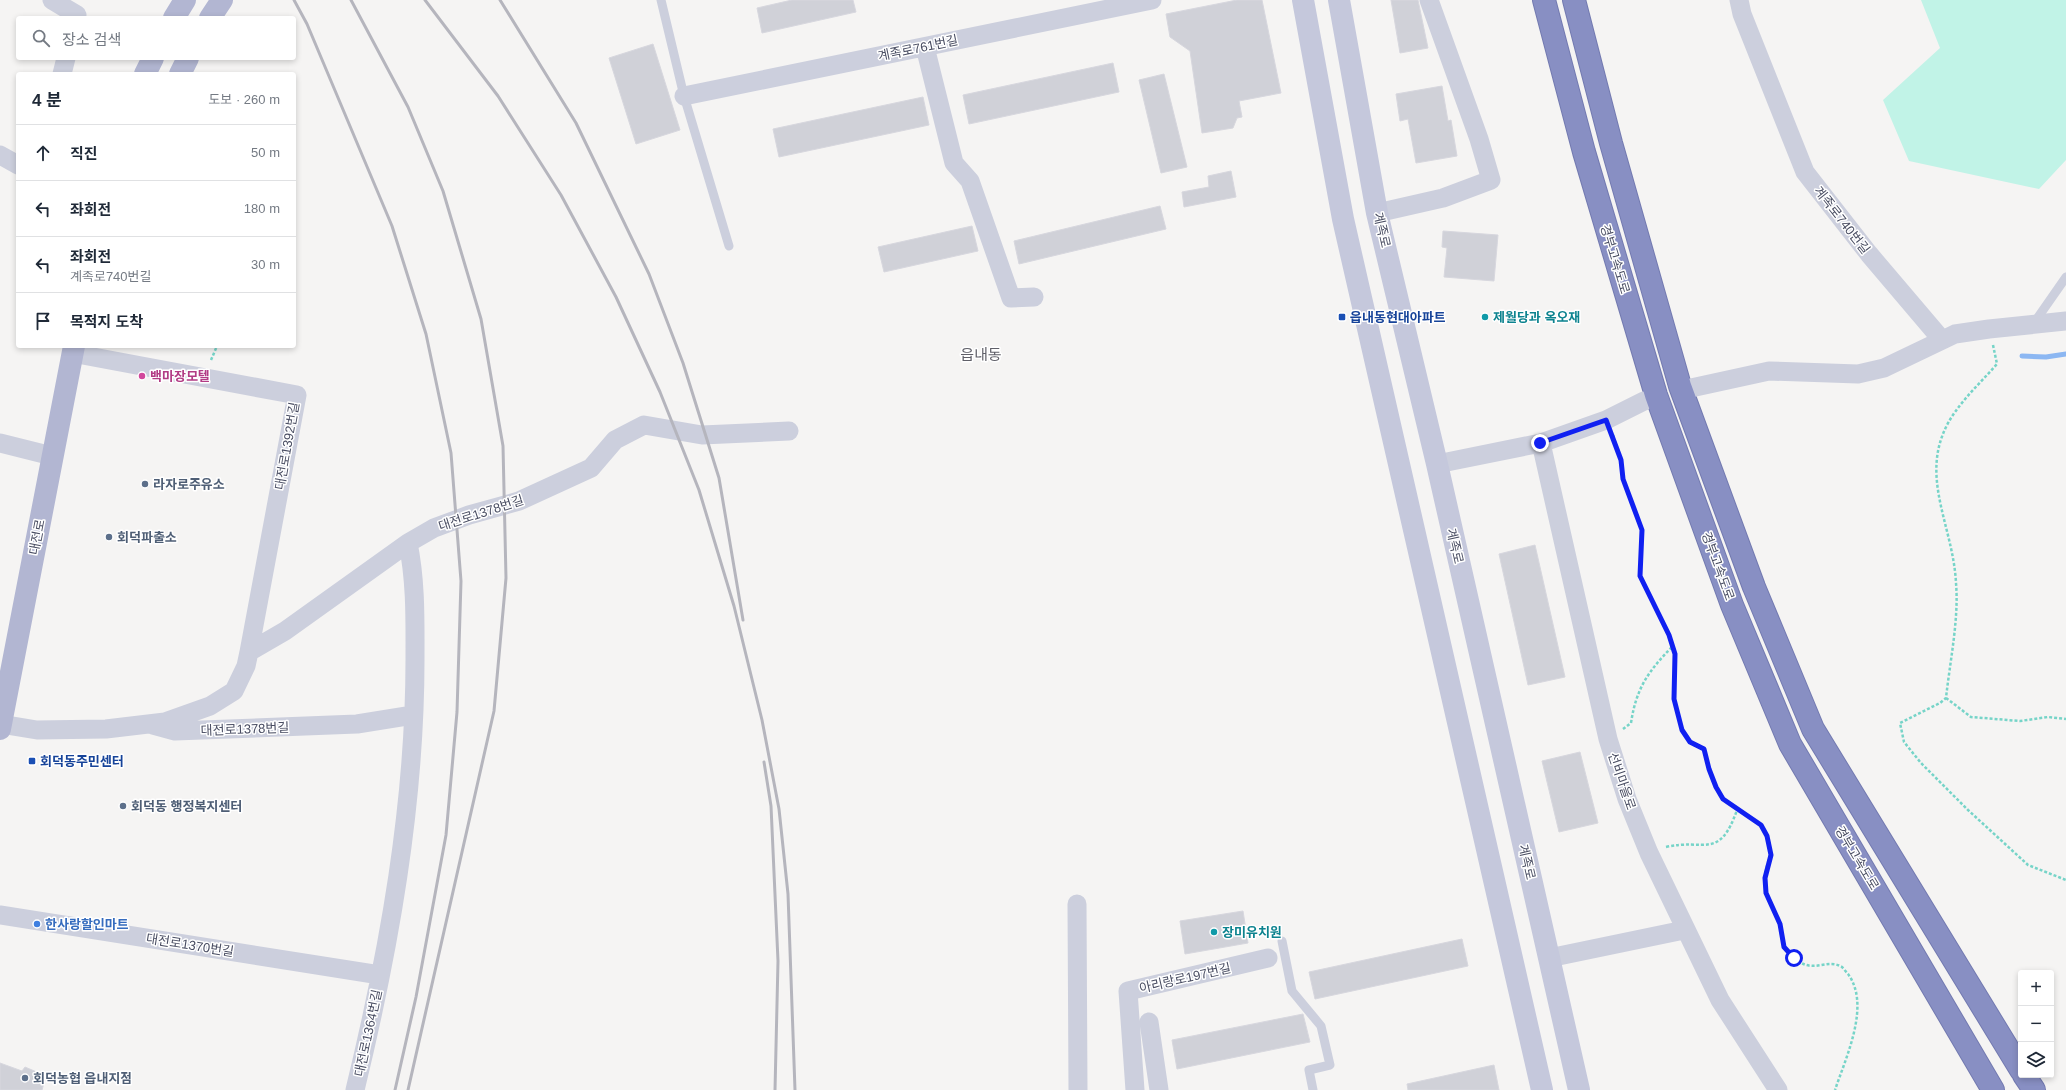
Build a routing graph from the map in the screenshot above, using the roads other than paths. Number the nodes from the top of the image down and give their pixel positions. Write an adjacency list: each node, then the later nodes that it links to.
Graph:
1 (52, 0): 12 (street)
2 (185, 0): 13 (main road)
3 (222, 0): 14 (main road)
4 (661, 0): 22 (lane)
5 (1152, 0): 15 (street, 계족로761번길)
6 (1303, 0): 60 (main road)
7 (1338, 0): 25 (main road, 계족로)
8 (1428, 0): 25 (street)
9 (1544, 0): 63 (highway, 경부고속도로)
10 (1574, 0): 53 (highway, 경부고속도로)
11 (1739, 0): 31 (street, 계족로740번길)
12 (78, 11)
13 (175, 16)
14 (211, 16)
15 (925, 47): 22 (street, 계족로761번길); 28 (street)
16 (66, 60): 19 (street)
17 (152, 60): 20 (main road)
18 (187, 60): 21 (main road)
19 (62, 72)
20 (147, 72)
21 (181, 72)
22 (684, 96): 26 (lane)
23 (0, 154): 24 (street)
24 (16, 164)
25 (1377, 213): 39 (main road, 계족로)
26 (729, 246)
27 (2066, 276): 30 (lane)
28 (1034, 297)
29 (2066, 321): 30 (street)
30 (2033, 325): 31 (street)
31 (1942, 340): 33 (street)
32 (73, 350): 38 (main road, 대전로); 41 (street, 대전로1392번길)
33 (1691, 388)
34 (1644, 401): 37 (street)
35 (789, 431): 40 (street, 대전로1378번길)
36 (0, 442): 38 (street)
37 (1540, 443): 39 (street); 47 (street, 선비마을로)
38 (52, 456): 44 (main road, 대전로)
39 (1437, 464): 50 (main road, 계족로)
40 (408, 543): 41 (street, 대전로1378번길); 42 (street, 대전로1364번길)
41 (249, 652): 43 (street, 대전로1378번길)
42 (413, 715): 43 (street, 대전로1378번길); 51 (street, 대전로1364번길)
43 (148, 724): 44 (street, 대전로1378번길)
44 (1, 727)
45 (1077, 904): 56 (street)
46 (0, 915): 51 (street, 대전로1370번길)
47 (1684, 930): 50 (street); 62 (street, 선비마을로)
48 (1282, 941): 59 (lane)
49 (1268, 958): 57 (street, 아리랑로197번길)
50 (1549, 958): 61 (main road, 계족로)
51 (380, 975): 55 (street, 대전로1364번길)
52 (1149, 1022): 58 (street)
53 (2018, 1065)
54 (2026, 1078): 64 (highway)
55 (355, 1090)
56 (1078, 1090)
57 (1136, 1090)
58 (1159, 1090)
59 (1313, 1090)
60 (1542, 1090)
61 (1579, 1090)
62 (1778, 1090)
63 (1993, 1090)
64 (2034, 1090)

